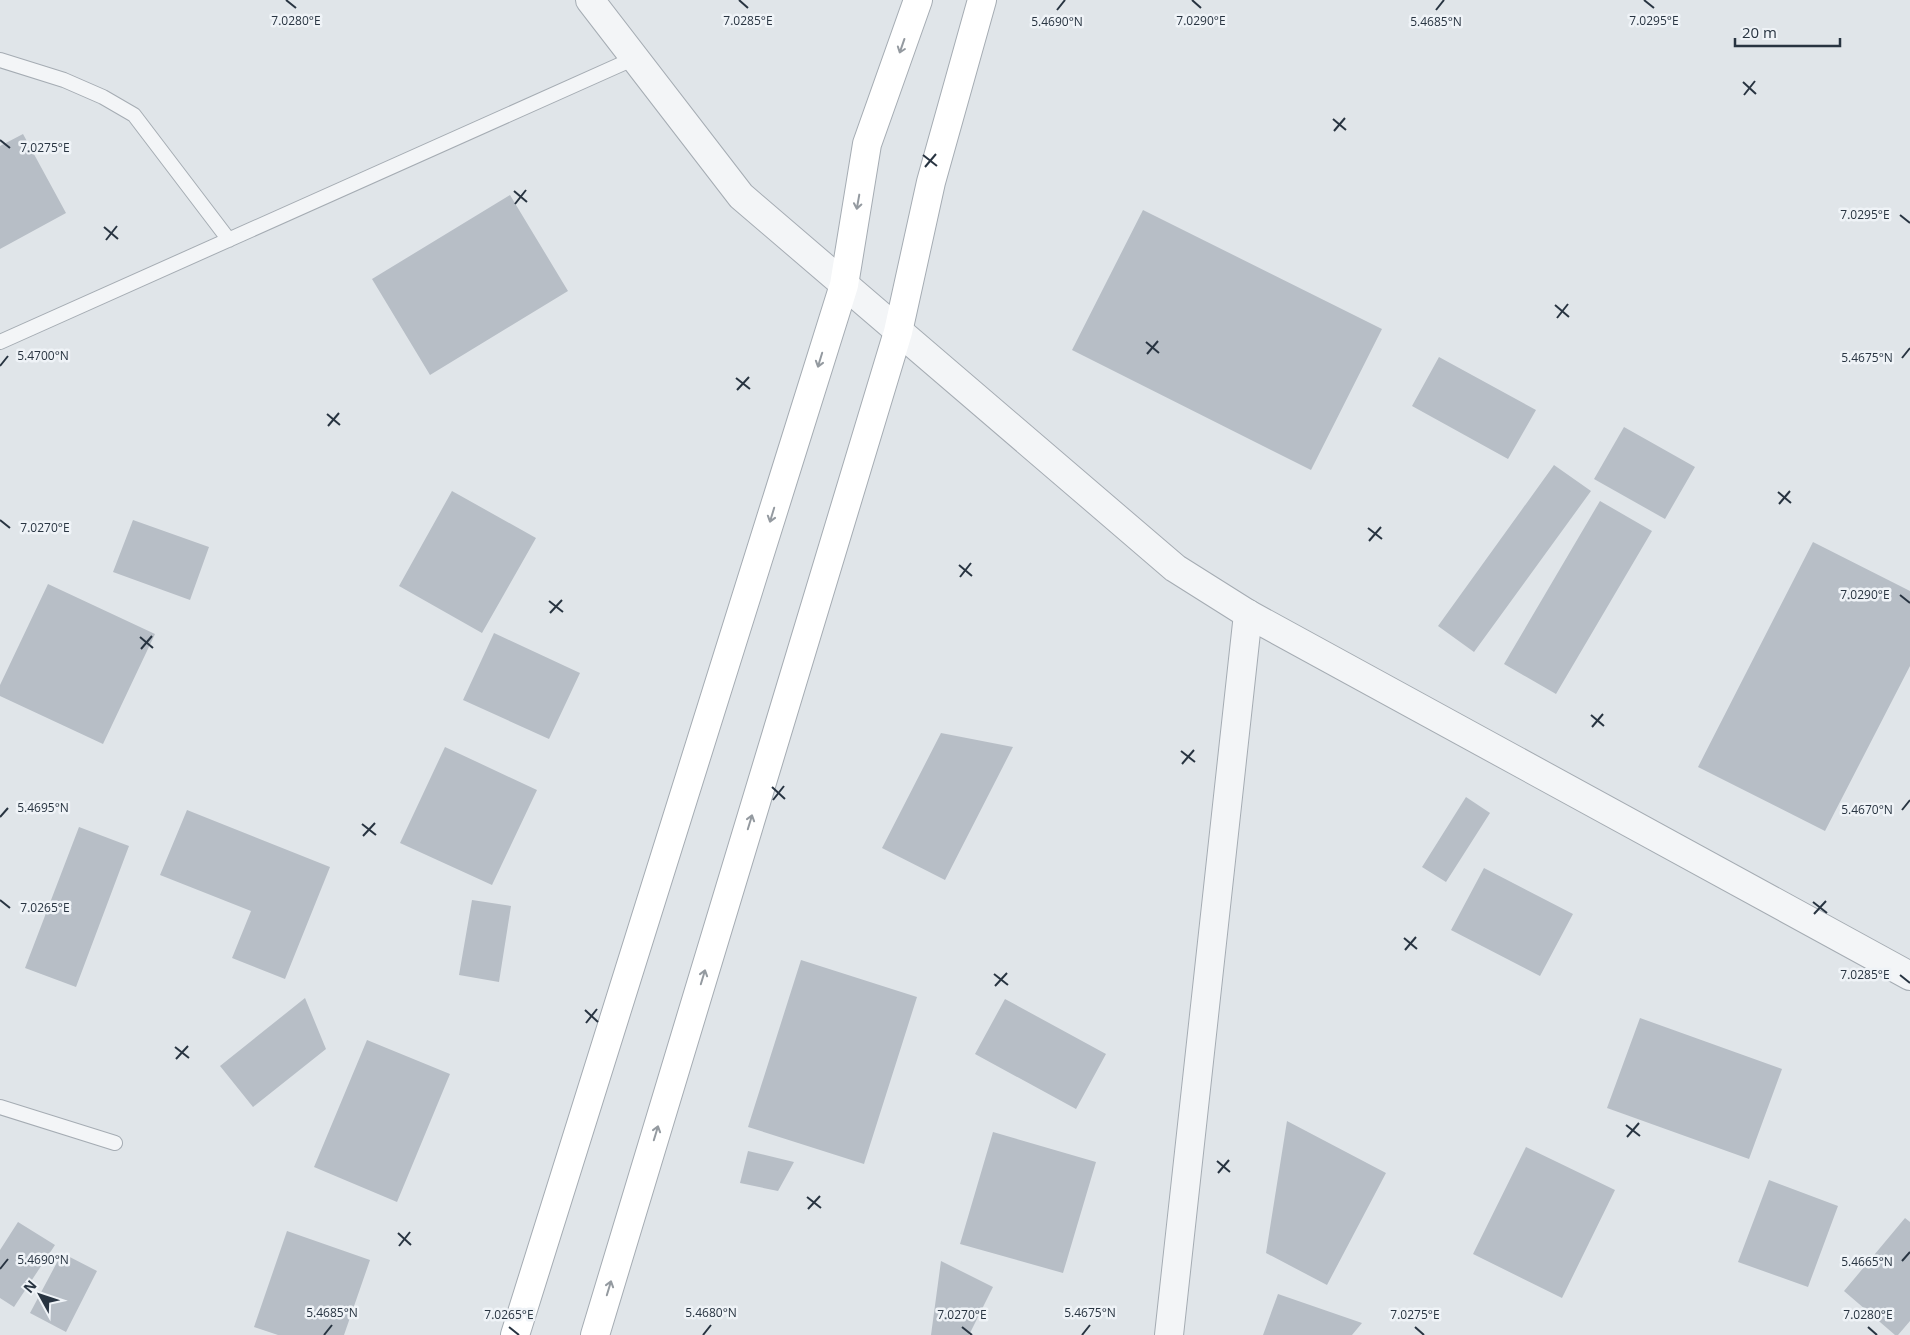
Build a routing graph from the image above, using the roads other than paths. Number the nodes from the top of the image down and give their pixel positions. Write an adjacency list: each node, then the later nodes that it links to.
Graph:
1 (590, 0): 4 (street)
2 (918, 0): 7 (main road, one-way to 7)
3 (982, 0): 8 (main road)
4 (634, 58): 6 (lane); 7 (street)
5 (0, 60): 6 (lane)
6 (229, 240): 9 (lane)
7 (844, 285): 8 (street); 14 (main road, one-way to 14)
8 (898, 332): 10 (street); 15 (main road, one-way to 8)
9 (0, 342)
10 (1248, 614): 11 (street); 16 (street)
11 (1910, 976)
12 (0, 1106): 13 (lane)
13 (115, 1143)
14 (515, 1335)
15 (595, 1335)
16 (1168, 1335)

